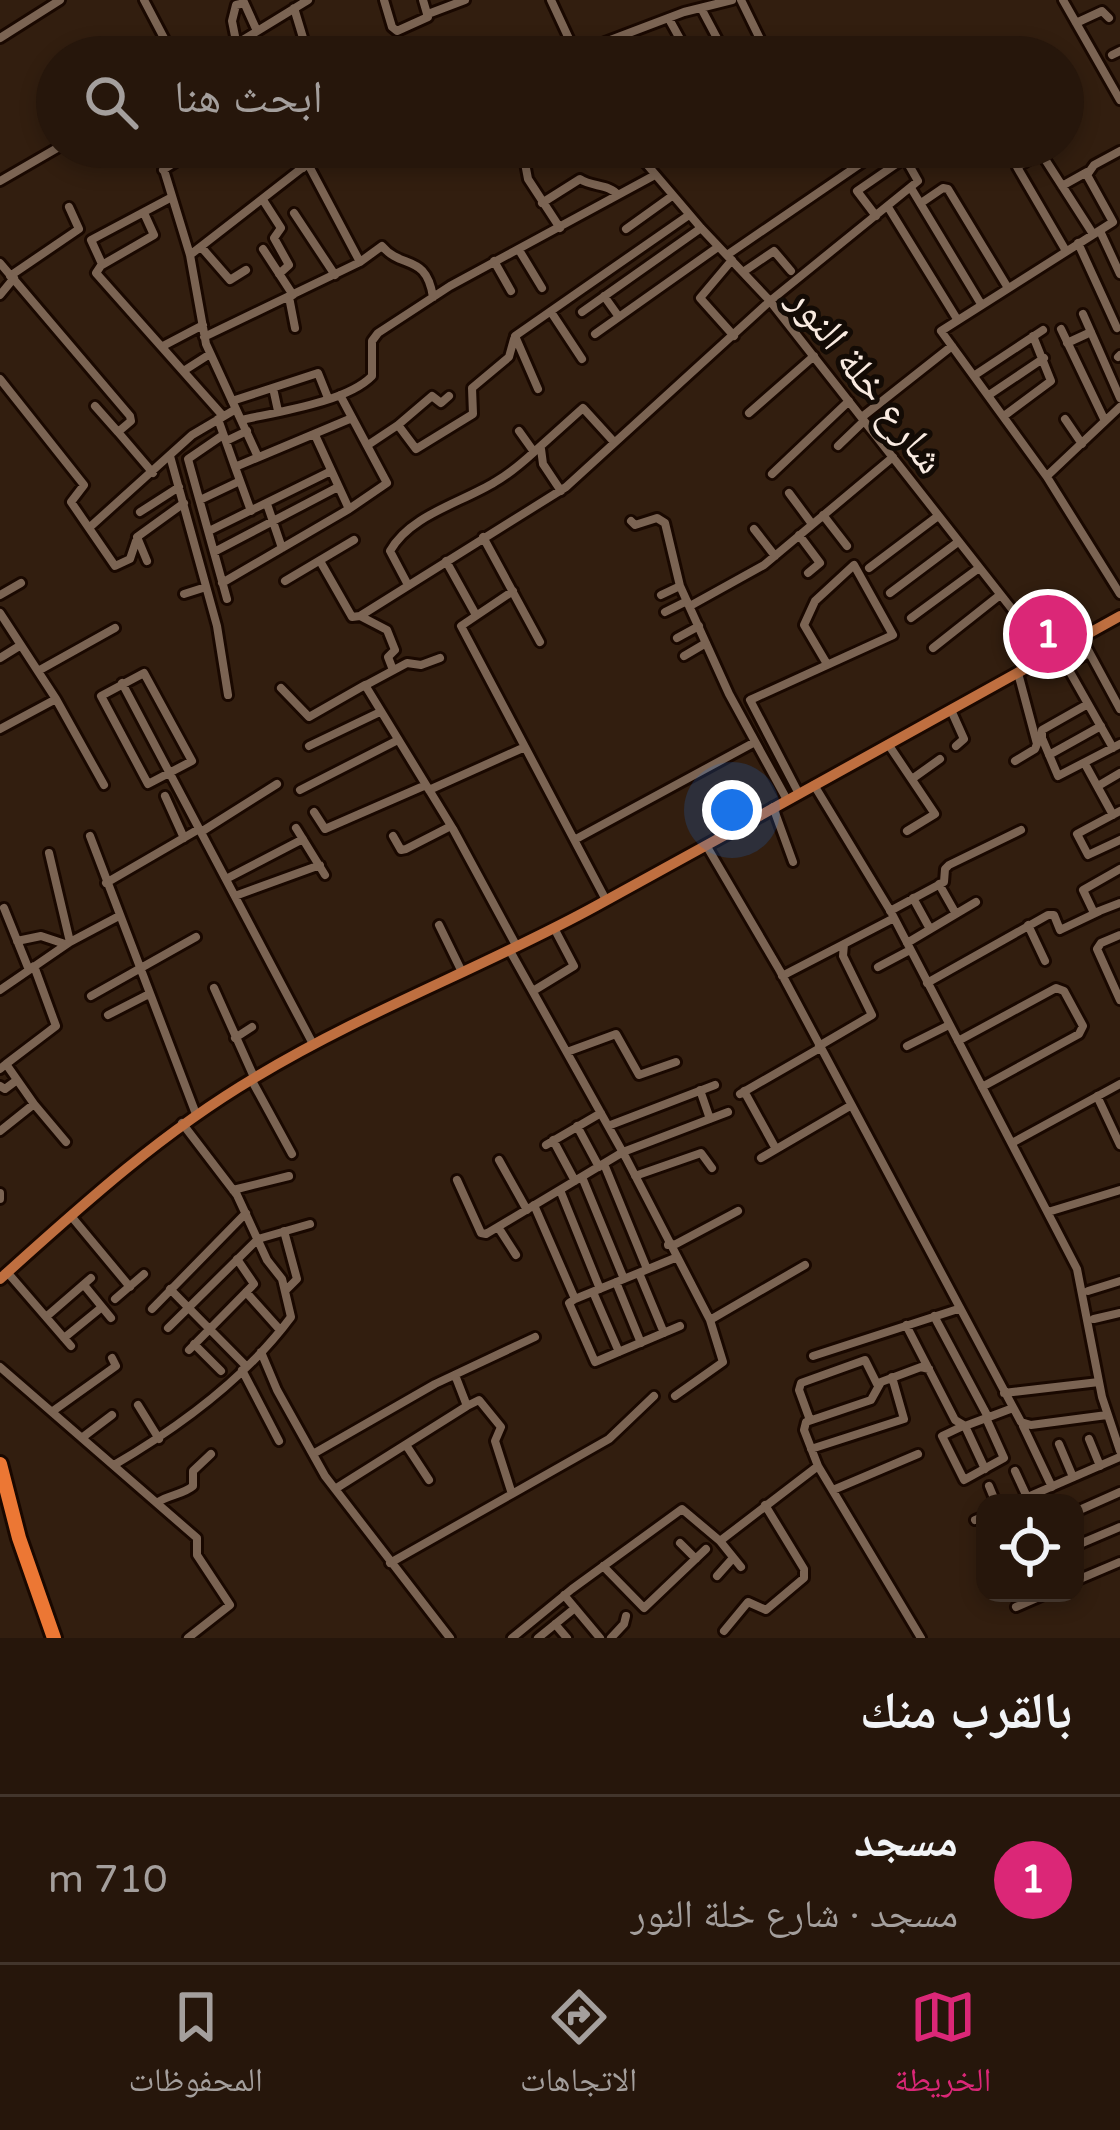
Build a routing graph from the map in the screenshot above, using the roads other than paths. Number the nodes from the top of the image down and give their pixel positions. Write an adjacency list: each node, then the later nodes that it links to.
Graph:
1 (60, 0): 30 (street)
2 (144, 0): 19 (street)
3 (308, 0): 12 (street)
4 (384, 0): 14 (street)
5 (422, 0): 14 (street)
6 (551, 0): 23 (street)
7 (732, 0): 13 (street)
8 (741, 0): 27 (street)
9 (1063, 0): 17 (street)
10 (459, 1): 14 (street)
11 (243, 2): 18 (street); 20 (street)
12 (294, 8): 18 (street); 22 (street)
13 (700, 8): 16 (street); 26 (street)
14 (428, 14)
15 (1108, 18): 17 (street)
16 (669, 19): 24 (street); 25 (street)
17 (1076, 23): 28 (street)
18 (257, 31): 21 (street)
19 (163, 36)
20 (235, 36)
21 (249, 36)
22 (303, 36)
23 (568, 36)
24 (626, 36)
25 (678, 36)
26 (716, 36)
27 (759, 36)
28 (1083, 36)
29 (1084, 37): 31 (street)
30 (0, 38)
31 (1120, 100)
32 (1120, 151): 45 (street)
33 (36, 161): 47 (street)
34 (166, 168): 44 (street)
35 (303, 168): 53 (street)
36 (306, 168): 79 (street)
37 (525, 168): 54 (street)
38 (649, 168): 46 (street, شارع خلة النور)
39 (855, 168): 76 (street)
40 (889, 168): 61 (street)
41 (912, 168): 49 (street)
42 (1019, 168): 73 (street)
43 (1054, 168): 48 (street)
44 (163, 170): 52 (street)
45 (1088, 171): 48 (street); 62 (street)
46 (656, 176): 50 (street); 51 (street, شارع خلة النور)
47 (0, 182)
48 (1062, 186): 66 (street)
49 (911, 188): 55 (street); 56 (street)
50 (618, 195): 54 (street); 63 (street)
51 (672, 196): 60 (street, شارع خلة النور); 64 (street)
52 (172, 197): 58 (street); 75 (street)
53 (263, 200): 69 (street); 74 (street)
54 (542, 202): 63 (street)
55 (921, 203): 90 (street); 97 (street)
56 (888, 206): 61 (street); 103 (street)
57 (69, 207): 88 (street)
58 (144, 212): 81 (street); 81 (street)
59 (294, 213): 87 (street)
60 (689, 215): 65 (street, شارع خلة النور); 98 (street)
61 (876, 216): 96 (street)
62 (1117, 226): 66 (street)
63 (560, 228): 72 (street)
64 (626, 229)
65 (701, 229): 68 (street, شارع خلة النور); 94 (street)
66 (1096, 232): 67 (street); 86 (street)
67 (1078, 243): 73 (street); 101 (street)
68 (718, 247): 76 (street, شارع خلة النور); 102 (street)
69 (202, 248): 75 (street); 82 (street)
70 (67, 249): 88 (street)
71 (263, 249): 77 (street)
72 (519, 250): 78 (street); 89 (street)
73 (1066, 251): 90 (street)
74 (283, 254): 77 (street); 85 (street)
75 (190, 255): 104 (street)
76 (729, 258): 84 (street, شارع خلة النور); 110 (street)
77 (271, 261): 85 (street)
78 (494, 261): 91 (street); 95 (street)
79 (360, 262): 87 (street); 95 (street)
80 (0, 263): 88 (street)
81 (102, 265): 114 (street)
82 (246, 269)
83 (791, 271): 84 (street)
84 (742, 272): 96 (street, شارع خلة النور)
85 (279, 274): 93 (street)
86 (1120, 274)
87 (335, 275): 93 (street)
88 (11, 278): 92 (street); 146 (street)
89 (542, 288)
90 (1007, 288): 97 (street)
91 (511, 291)
92 (0, 295)
93 (291, 296): 105 (street); 112 (street)
94 (604, 296): 99 (street); 102 (street)
95 (433, 297): 125 (street)
96 (770, 301): 110 (street); 117 (street, شارع خلة النور)
97 (981, 304): 103 (street)
98 (551, 312): 111 (street); 119 (street)
99 (582, 312)
100 (1084, 314): 108 (street)
101 (1116, 314): 106 (street)
102 (619, 317): 109 (street)
103 (957, 319): 115 (street)
104 (203, 325): 112 (street); 114 (street)
105 (296, 328)
106 (1117, 328)
107 (1061, 329): 113 (street)
108 (1091, 332): 113 (street); 129 (street)
109 (595, 334)
110 (734, 336): 149 (street)
111 (514, 337): 124 (street); 143 (street)
112 (204, 338): 116 (street)
113 (1067, 343): 142 (street)
114 (164, 346): 120 (street)
115 (952, 346): 121 (street); 139 (street)
116 (211, 354): 120 (street); 131 (street)
117 (814, 356): 130 (street, شارع خلة النور); 135 (street)
118 (1044, 358): 121 (street); 126 (street); 136 (street)
119 (582, 359)
120 (184, 370): 137 (street)
121 (974, 375): 126 (street)
122 (0, 380): 180 (street)
123 (273, 388): 128 (street); 131 (street); 134 (street)
124 (538, 389)
125 (340, 395): 128 (street); 138 (street)
126 (989, 395): 136 (street)
127 (449, 396): 143 (street)
128 (328, 398): 134 (street)
129 (1120, 398)
130 (850, 401): 139 (street, شارع خلة النور); 162 (street)
131 (234, 405): 137 (street); 141 (street)
132 (95, 406): 146 (street)
133 (1119, 410): 142 (street)
134 (278, 411): 141 (street)
135 (749, 412)
136 (1004, 416): 163 (street)
137 (220, 418): 148 (street); 150 (street)
138 (352, 418): 147 (street); 152 (street)
139 (863, 419): 153 (street); 156 (street, شارع خلة النور)
140 (1065, 419): 151 (street)
141 (242, 420): 144 (street)
142 (1105, 421): 151 (street)
143 (398, 425): 152 (street)
144 (247, 431): 148 (street); 157 (street)
145 (519, 431): 154 (street)
146 (118, 433): 161 (street)
147 (315, 435): 157 (street); 160 (street)
148 (224, 438): 158 (street); 159 (street)
149 (614, 442): 154 (street); 167 (street)
150 (182, 443): 155 (street); 158 (street)
151 (1082, 443): 163 (street)
152 (368, 445): 172 (street)
153 (838, 446)
154 (537, 450): 167 (street); 201 (street)
155 (170, 456): 161 (street); 166 (street)
156 (892, 457): 175 (street); 176 (street, شارع خلة النور)
157 (258, 458): 159 (street)
158 (188, 459): 169 (street)
159 (236, 467): 164 (street)
160 (331, 471): 165 (street); 171 (street)
161 (153, 473): 180 (street)
162 (772, 474)
163 (1047, 477): 207 (street)
164 (240, 481): 169 (street); 174 (street)
165 (338, 487): 172 (street); 177 (street)
166 (179, 488): 170 (street); 173 (street)
167 (561, 490): 184 (street)
168 (789, 493): 179 (street)
169 (200, 500): 182 (street)
170 (184, 503): 173 (street); 203 (street)
171 (267, 504): 174 (street); 177 (street)
172 (349, 509): 189 (street)
173 (172, 511): 186 (street)
174 (251, 512): 182 (street)
175 (823, 515): 179 (street); 188 (street)
176 (938, 516): 187 (street, شارع خلة النور); 195 (street)
177 (274, 521): 189 (street); 190 (street)
178 (631, 521): 202 (street)
179 (812, 524): 183 (street)
180 (90, 527): 186 (street)
181 (754, 529): 191 (street)
182 (209, 531): 190 (street)
183 (800, 535): 191 (street); 197 (street)
184 (483, 537): 194 (street); 204 (street)
185 (354, 540): 193 (street)
186 (136, 541): 192 (street)
187 (958, 542): 196 (street, شارع خلة النور); 205 (street)
188 (847, 546)
189 (282, 548): 200 (street)
190 (214, 551): 200 (street)
191 (775, 556): 212 (street)
192 (147, 561)
193 (320, 561): 198 (street); 216 (street)
194 (446, 561): 201 (street); 215 (street)
195 (869, 568)
196 (979, 568): 210 (street, شارع خلة النور); 218 (street)
197 (808, 573)
198 (285, 581)
199 (21, 583): 208 (street)
200 (222, 583): 211 (street)
201 (408, 585): 216 (street)
202 (680, 586): 209 (street); 212 (street)
203 (206, 587): 206 (street); 241 (street)
204 (513, 591): 215 (street); 223 (street)
205 (890, 593)
206 (184, 594)
207 (1120, 594)
208 (0, 595)
209 (661, 595)
210 (1000, 595): 226 (street); 229 (street, شارع خلة النور)
211 (227, 599)
212 (689, 603): 213 (street); 219 (street)
213 (664, 612)
214 (0, 613): 225 (street)
215 (476, 615): 255 (street)
216 (360, 616): 234 (street)
217 (1120, 616): 221 (main road)
218 (911, 619)
219 (699, 626): 222 (street); 224 (street)
220 (115, 628): 235 (street)
221 (1081, 637): 227 (street); 229 (main road)
222 (677, 638)
223 (540, 642)
224 (706, 643): 228 (street); 250 (street)
225 (21, 645): 230 (street); 235 (street)
226 (934, 648)
227 (1089, 653): 233 (street); 245 (street)
228 (684, 656)
229 (1049, 656): 237 (main road)
230 (0, 658)
231 (440, 658): 234 (street)
232 (827, 664): 232 (street); 269 (street)
233 (1066, 665): 236 (street); 243 (street)
234 (393, 670): 239 (street)
235 (38, 671): 242 (street)
236 (1054, 672)
237 (1018, 673): 244 (main road); 258 (street)
238 (122, 683): 260 (street); 260 (street); 260 (street)
239 (365, 685): 240 (street); 246 (street)
240 (281, 688)
241 (228, 695)
242 (56, 699): 248 (street); 265 (street)
243 (1088, 704): 247 (street); 256 (street)
244 (950, 709): 251 (main road); 253 (street)
245 (1120, 709)
246 (380, 712): 249 (street); 252 (street)
247 (1101, 726): 254 (street); 256 (street)
248 (0, 729)
249 (398, 740): 267 (street); 268 (street)
250 (755, 742): 269 (street); 283 (street)
251 (887, 743): 262 (street); 264 (main road)
252 (309, 746)
253 (956, 746)
254 (1117, 746): 259 (street)
255 (525, 747): 267 (street); 283 (street)
256 (1049, 755): 259 (street)
257 (940, 759): 262 (street)
258 (1015, 760)
259 (1085, 764): 266 (street)
260 (170, 773): 277 (street)
261 (1120, 773): 266 (street)
262 (912, 779): 278 (street)
263 (277, 784): 277 (street)
264 (813, 784): 269 (main road); 300 (street)
265 (104, 785)
266 (1098, 786): 273 (street)
267 (427, 788): 272 (street); 274 (street)
268 (300, 790)
269 (792, 795): 271 (main road)
270 (165, 796): 281 (street)
271 (772, 806): 284 (main road); 287 (street)
272 (314, 812)
273 (1117, 813): 285 (street)
274 (451, 826): 280 (street); 312 (street)
275 (296, 828): 282 (street)
276 (1021, 830): 291 (street)
277 (200, 831): 281 (street); 289 (street)
278 (907, 831)
279 (90, 836): 290 (street)
280 (393, 836)
281 (184, 838): 290 (street)
282 (303, 839): 289 (street); 292 (street)
283 (576, 839): 294 (street)
284 (705, 843): 294 (main road); 320 (street)
285 (1118, 851)
286 (49, 853): 309 (street)
287 (793, 862)
288 (1120, 869): 298 (street)
289 (226, 879): 292 (street)
290 (106, 883): 301 (street)
291 (939, 884): 293 (street); 299 (street)
292 (235, 896): 333 (street)
293 (913, 898): 300 (street); 305 (street)
294 (606, 900): 304 (main road)
295 (976, 902): 299 (street)
296 (1120, 903): 298 (street)
297 (4, 908): 308 (street)
298 (1100, 911): 303 (street)
299 (956, 914): 305 (street)
300 (892, 915): 310 (street); 311 (street)
301 (119, 916): 309 (street); 317 (street)
302 (439, 925): 319 (street)
303 (1028, 925): 313 (street); 321 (street)
304 (554, 928): 312 (main road); 324 (street)
305 (930, 929): 311 (street)
306 (1120, 935): 318 (street)
307 (196, 937): 317 (street)
308 (17, 941): 309 (street); 316 (street)
309 (68, 943): 316 (street)
310 (844, 944): 320 (street); 335 (street)
311 (909, 946): 314 (street); 321 (street)
312 (514, 949): 319 (main road); 324 (street)
313 (1046, 961)
314 (878, 967)
315 (1120, 967): 318 (street)
316 (32, 968): 323 (street); 338 (street)
317 (140, 970): 325 (street); 326 (street)
318 (1107, 972): 327 (street)
319 (464, 974): 333 (main road)
320 (782, 976): 335 (street)
321 (927, 983): 329 (street)
322 (214, 988): 331 (street)
323 (0, 990)
324 (533, 992): 336 (street)
325 (149, 994): 328 (street); 351 (street)
326 (91, 996)
327 (1120, 998)
328 (108, 1015)
329 (949, 1024): 332 (street); 334 (street)
330 (252, 1028): 331 (street)
331 (235, 1038): 339 (street)
332 (958, 1041): 344 (street); 344 (street)
333 (313, 1044): 339 (main road)
334 (907, 1046)
335 (820, 1047): 348 (street); 360 (street)
336 (566, 1052): 337 (street); 349 (street)
337 (676, 1062)
338 (3, 1066): 340 (street)
339 (253, 1078): 351 (main road); 362 (street)
340 (17, 1080): 343 (street); 347 (street)
341 (715, 1084): 345 (street)
342 (1120, 1084): 346 (street)
343 (0, 1086)
344 (982, 1088): 358 (street)
345 (700, 1090): 352 (street); 355 (street)
346 (1097, 1096): 358 (street); 359 (street)
347 (34, 1104): 356 (street); 357 (street)
348 (850, 1106): 360 (street); 404 (street)
349 (601, 1112): 354 (street); 355 (street)
350 (728, 1112): 352 (street)
351 (196, 1114): 353 (main road)
352 (710, 1119): 361 (street)
353 (182, 1123): 371 (street); 378 (main road)
354 (577, 1126): 365 (street); 369 (street)
355 (608, 1126): 361 (street)
356 (0, 1130)
357 (66, 1142)
358 (1012, 1143): 376 (street)
359 (1120, 1145)
360 (776, 1149): 363 (street)
361 (623, 1152): 365 (street); 368 (street)
362 (292, 1154)
363 (761, 1158)
364 (499, 1160): 374 (street)
365 (602, 1165): 369 (street); 388 (street)
366 (712, 1168): 368 (street)
367 (289, 1176): 371 (street)
368 (635, 1176): 383 (street)
369 (579, 1179): 372 (street); 391 (street)
370 (458, 1180): 380 (street)
371 (233, 1190): 377 (street)
372 (560, 1190): 374 (street); 395 (street)
373 (1120, 1190): 376 (street)
374 (531, 1208): 380 (street); 400 (street)
375 (738, 1210): 383 (street)
376 (1048, 1212): 429 (street)
377 (246, 1213): 382 (street); 394 (street)
378 (71, 1216): 390 (main road); 393 (street)
379 (310, 1224): 381 (street)
380 (498, 1227): 384 (street)
381 (284, 1232): 382 (street); 396 (street)
382 (258, 1239): 386 (street); 396 (street)
383 (668, 1244): 385 (street)
384 (516, 1255)
385 (674, 1258): 388 (street); 410 (street)
386 (237, 1259): 398 (street); 402 (street)
387 (805, 1265): 410 (street)
388 (643, 1271): 391 (street); 416 (street)
389 (144, 1274): 393 (street)
390 (4, 1275): 407 (street)
391 (620, 1280): 395 (street); 418 (street)
392 (1120, 1281): 397 (street)
393 (130, 1287): 399 (street)
394 (170, 1289): 402 (street); 403 (street)
395 (597, 1290): 400 (street); 420 (street)
396 (285, 1291): 415 (street)
397 (1088, 1291)
398 (246, 1292): 414 (street); 415 (street)
399 (115, 1299)
400 (574, 1299): 420 (street)
401 (102, 1307): 407 (street); 407 (street); 408 (street)
402 (188, 1307): 413 (street); 414 (street)
403 (152, 1309)
404 (958, 1309): 406 (street); 431 (street)
405 (1120, 1313): 409 (street)
406 (934, 1316): 411 (street); 440 (street)
407 (46, 1317)
408 (111, 1318)
409 (1094, 1319)
410 (710, 1321): 433 (street)
411 (906, 1325): 421 (street); 425 (street)
412 (680, 1326): 416 (street)
413 (168, 1328)
414 (209, 1328): 424 (street); 426 (street)
415 (280, 1330): 419 (street)
416 (664, 1333): 418 (street)
417 (535, 1337): 427 (street)
418 (641, 1342): 420 (street)
419 (261, 1352): 424 (street); 452 (street)
420 (619, 1352)
421 (813, 1356)
422 (112, 1358): 437 (street)
423 (0, 1367): 437 (street)
424 (244, 1368): 445 (street); 447 (street)
425 (928, 1369): 428 (street); 443 (street)
426 (221, 1371)
427 (455, 1375): 435 (street); 452 (street)
428 (892, 1378): 430 (street); 450 (street)
429 (1099, 1382): 431 (street); 439 (street)
430 (877, 1384): 441 (street); 441 (street)
431 (1004, 1394): 436 (street)
432 (655, 1396): 469 (street)
433 (675, 1396)
434 (138, 1405): 445 (street)
435 (467, 1406): 449 (street); 469 (street)
436 (1012, 1408): 440 (street); 442 (street)
437 (53, 1411): 444 (street)
438 (112, 1415): 444 (street)
439 (1107, 1415): 442 (street); 454 (street)
440 (987, 1418): 443 (street); 459 (street)
441 (810, 1420): 450 (street)
442 (1022, 1425): 464 (street)
443 (963, 1427): 459 (street); 459 (street)
444 (82, 1437): 456 (street)
445 (159, 1438): 456 (street)
446 (1089, 1439): 458 (street)
447 (279, 1441)
448 (1059, 1444): 461 (street)
449 (406, 1445): 462 (street); 465 (street)
450 (811, 1449): 457 (street)
451 (211, 1454): 473 (street)
452 (313, 1454): 465 (street)
453 (918, 1454): 467 (street)
454 (1120, 1454): 458 (street)
455 (0, 1465): 493 (highway)
456 (114, 1465): 473 (street)
457 (818, 1466): 467 (street); 474 (street)
458 (1100, 1466): 461 (street)
459 (985, 1468)
460 (1015, 1471): 471 (street)
461 (1073, 1478): 464 (street)
462 (429, 1480)
463 (989, 1486): 470 (street)
464 (1052, 1487): 472 (street)
465 (335, 1489): 483 (street)
466 (0, 1490): 492 (highway)
467 (833, 1490): 501 (street)
468 (1120, 1492): 475 (street)
469 (512, 1494): 483 (street)
470 (992, 1494)
471 (1025, 1494)
472 (1036, 1494)
473 (158, 1502): 494 (street)
474 (764, 1505): 477 (street); 491 (street)
475 (1084, 1507)
476 (1120, 1527): 478 (street)
477 (720, 1541): 484 (street); 485 (street)
478 (1084, 1542)
479 (680, 1543): 481 (street)
480 (706, 1549): 481 (street)
481 (696, 1558): 484 (street)
482 (1120, 1562): 486 (street)
483 (390, 1563): 495 (street)
484 (602, 1566): 487 (street)
485 (717, 1576)
486 (1084, 1577)
487 (564, 1595): 488 (street); 496 (street)
488 (575, 1608): 490 (street); 499 (street)
489 (626, 1616): 500 (street)
490 (555, 1624): 497 (street); 498 (street)
491 (724, 1631)
492 (44, 1638)
493 (54, 1638)
494 (188, 1638)
495 (450, 1638)
496 (512, 1638)
497 (538, 1638)
498 (568, 1638)
499 (600, 1638)
500 (611, 1638)
501 (921, 1638)

